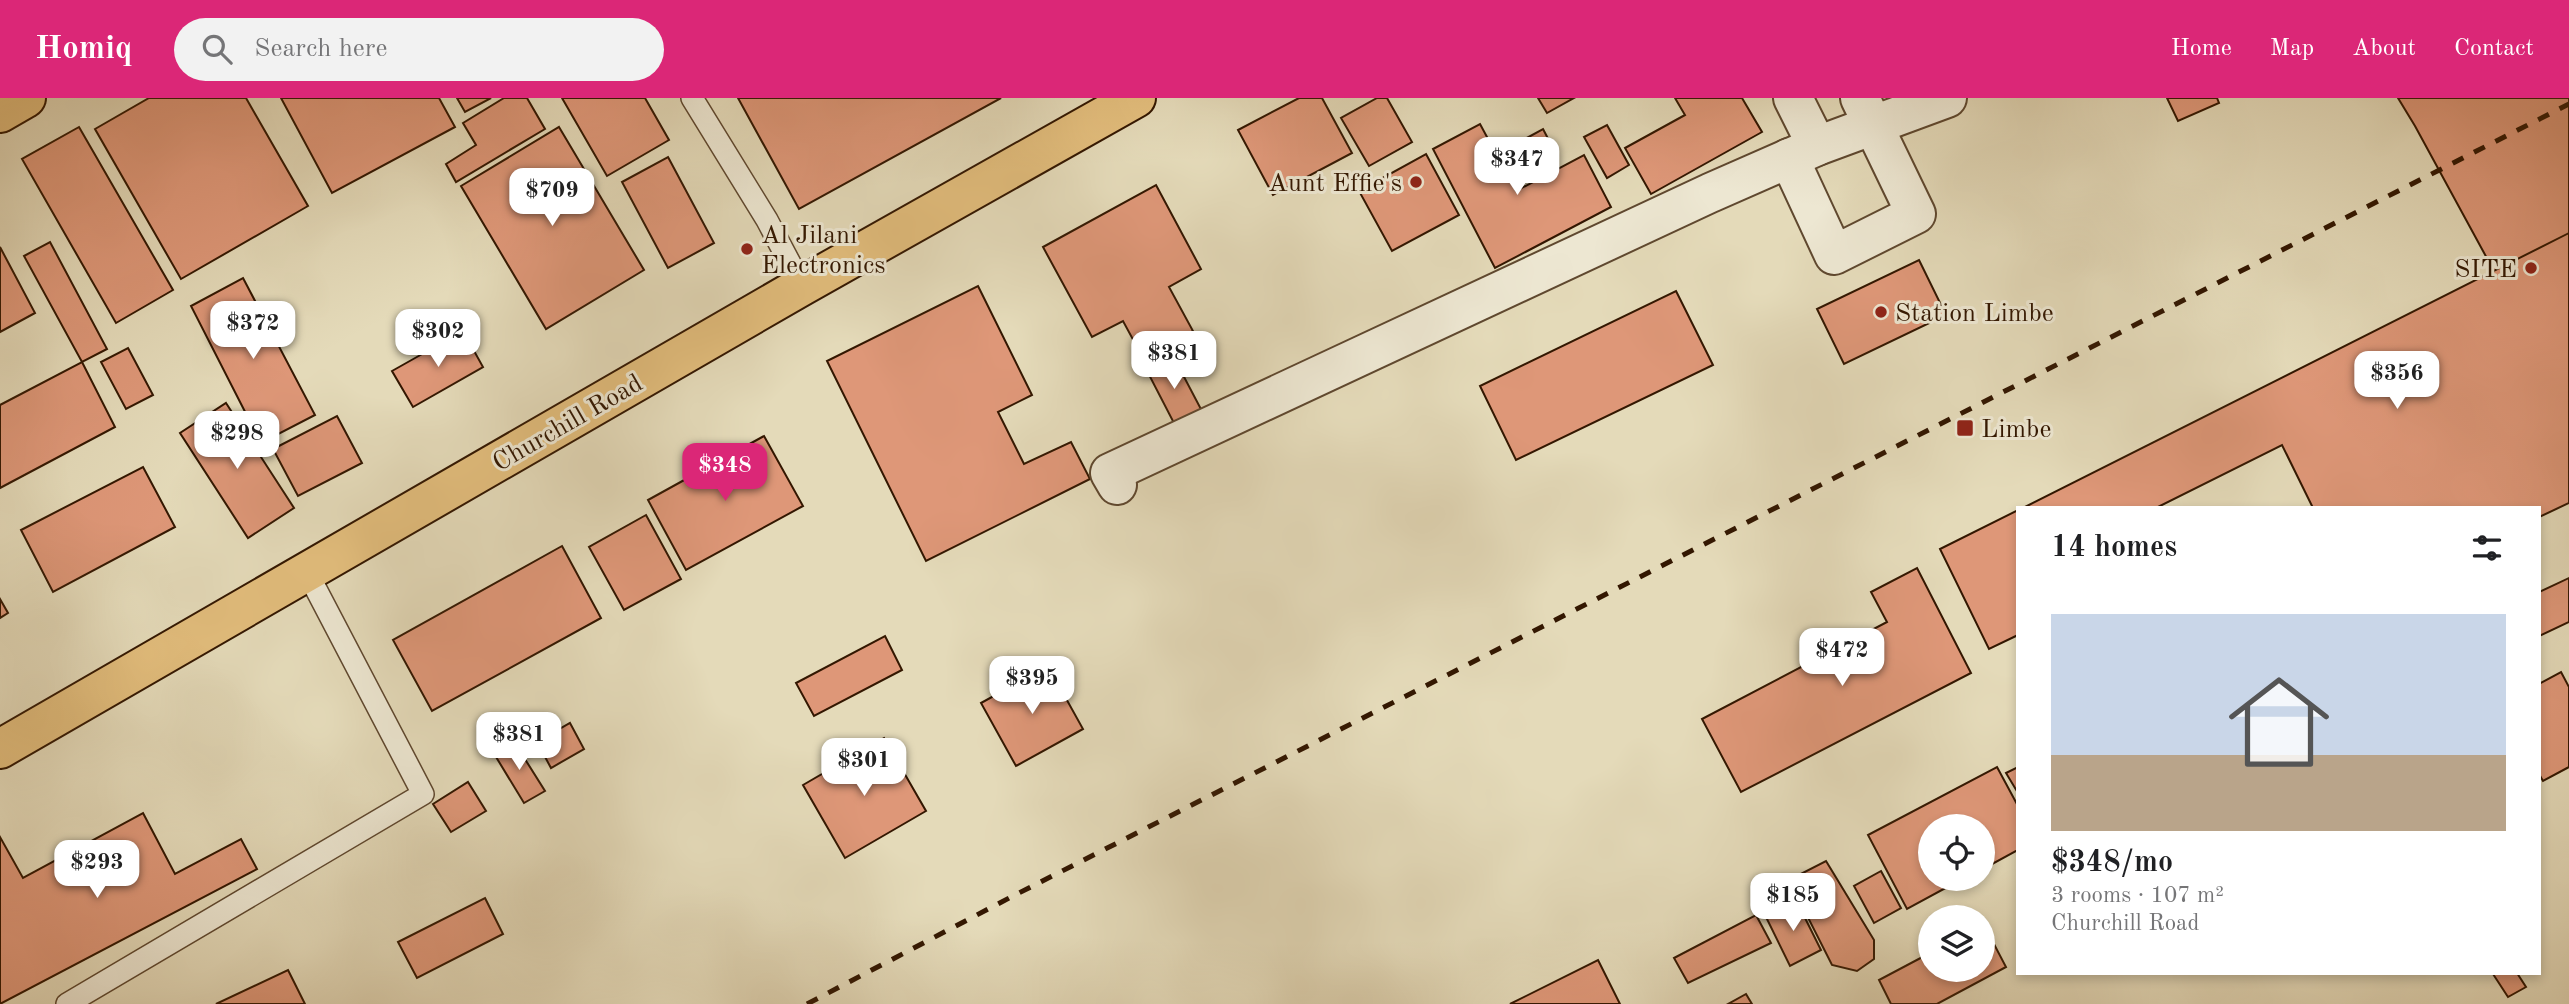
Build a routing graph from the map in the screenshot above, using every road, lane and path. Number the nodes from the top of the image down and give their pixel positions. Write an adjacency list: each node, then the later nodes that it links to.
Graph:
1 (26, 98): 7 (highway)
2 (692, 98): 9 (lane)
3 (1136, 98): 9 (highway, Churchill Road)
4 (1793, 98): 8 (street)
5 (1947, 98): 6 (street)
6 (1868, 112): 8 (street); 8 (street)
7 (0, 113)
8 (1803, 152): 10 (street)
9 (802, 286): 11 (highway, Churchill Road)
10 (1117, 485)
11 (307, 572): 12 (highway, Churchill Road); 13 (lane)
12 (0, 749)
13 (67, 1004)

